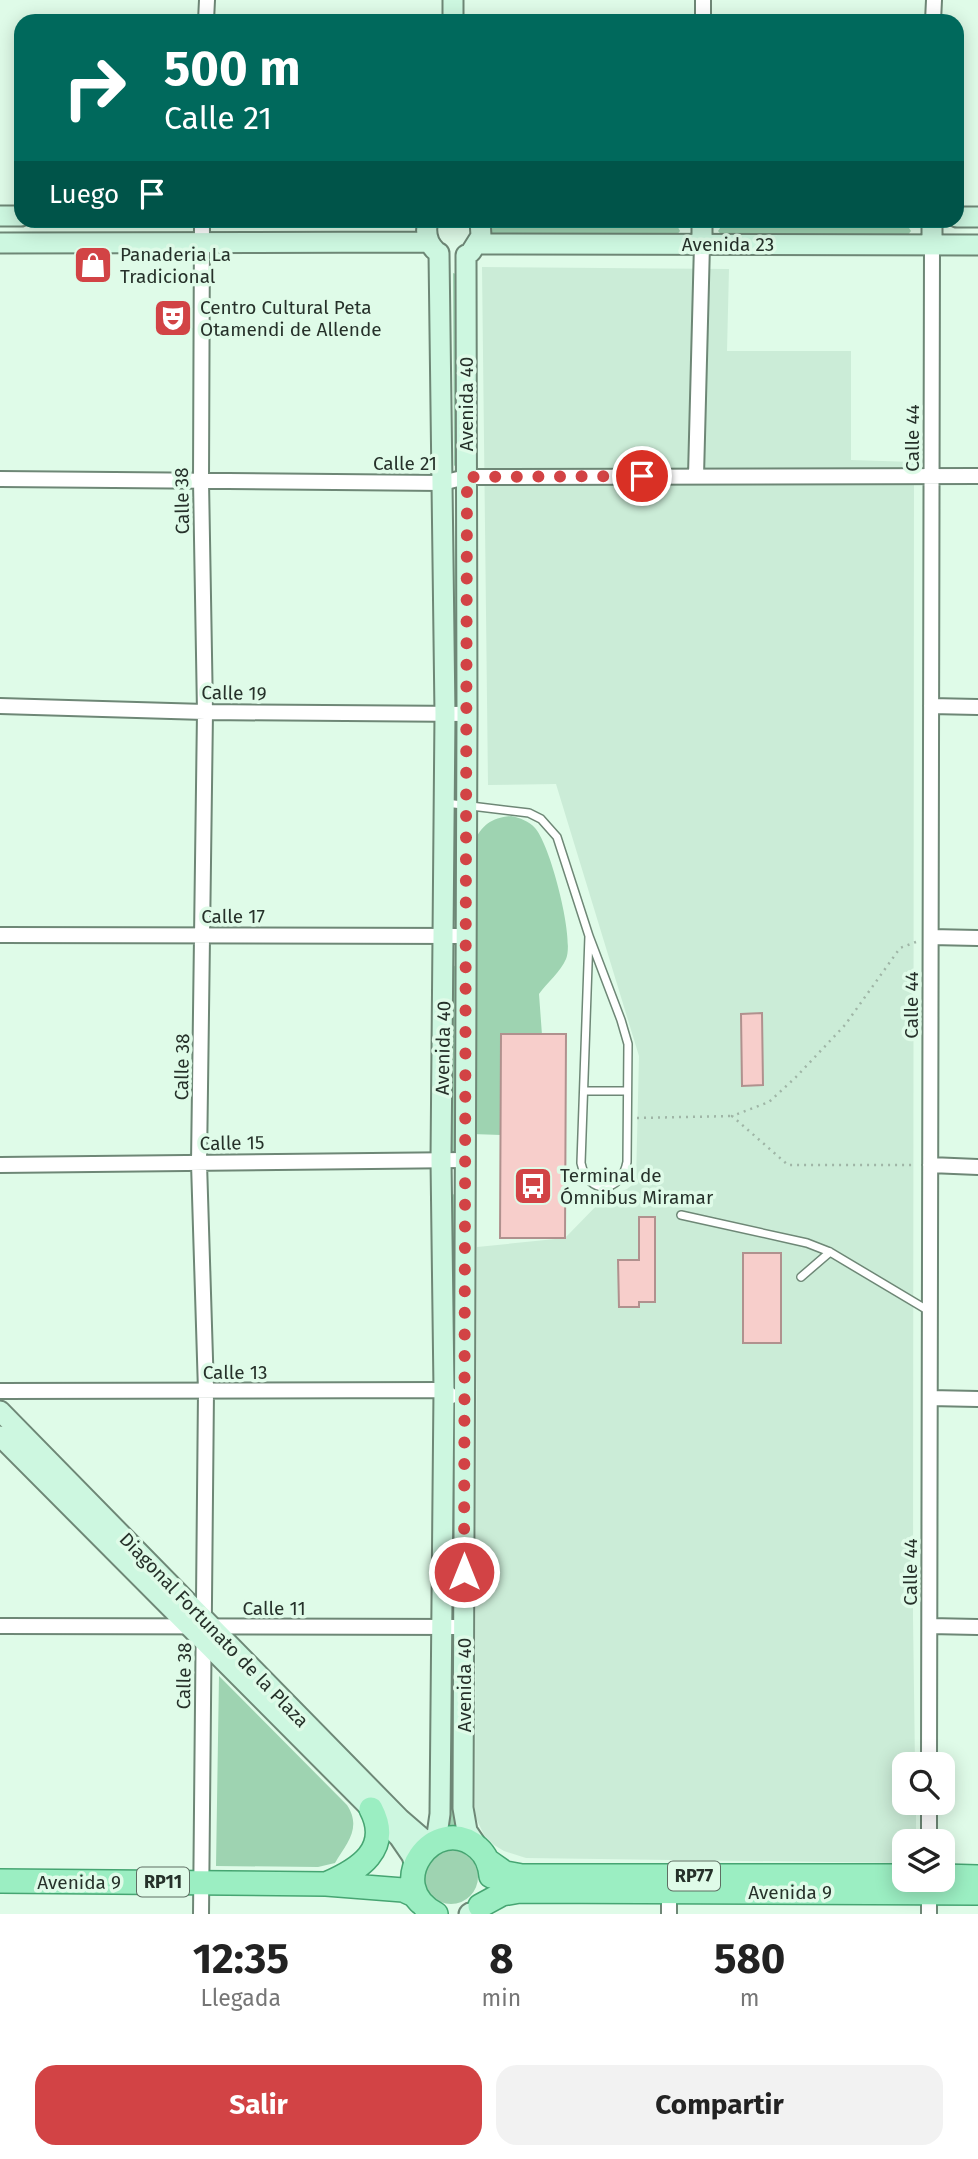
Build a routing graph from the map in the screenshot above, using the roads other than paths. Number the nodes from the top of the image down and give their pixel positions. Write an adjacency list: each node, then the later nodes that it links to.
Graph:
1 (202, 228): 7 (street, Calle 38)
2 (427, 228): 11 (main road, Avenida 40)
3 (480, 228): 12 (main road, Avenida 40)
4 (702, 228): 8 (main road)
5 (932, 228): 9 (main road)
6 (0, 243): 7 (main road)
7 (202, 244): 11 (main road); 18 (street, Calle 38)
8 (702, 244): 9 (main road, Avenida 23); 12 (main road, Avenida 23); 13 (street)
9 (932, 245): 10 (main road, Avenida 23); 14 (street, Calle 44)
10 (978, 245)
11 (434, 248): 12 (main road); 19 (main road, Avenida 40)
12 (472, 250): 16 (main road, Avenida 40)
13 (696, 476): 14 (street, Calle 21); 16 (street, Calle 21)
14 (931, 476): 15 (street, Calle 21); 21 (street, Calle 44)
15 (978, 476)
16 (467, 477): 19 (street, Calle 21); 25 (main road, Avenida 40)
17 (0, 480): 18 (street, Calle 21)
18 (201, 481): 19 (street, Calle 21); 23 (street, Calle 38)
19 (442, 483): 24 (main road, Avenida 40)
20 (0, 706): 23 (street, Calle 19)
21 (931, 706): 22 (street); 33 (street, Calle 44)
22 (978, 707)
23 (205, 712): 24 (street, Calle 19); 29 (street, Calle 38)
24 (445, 714): 25 (street, Calle 19); 26 (main road, Avenida 40)
25 (467, 715): 27 (main road, Avenida 40)
26 (445, 803): 27 (lane); 30 (main road, Avenida 40)
27 (467, 804): 31 (main road, Avenida 40); 32 (lane)
28 (0, 935): 29 (street, Calle 17)
29 (204, 935): 30 (street, Calle 17); 39 (street, Calle 38)
30 (445, 936): 31 (street, Calle 17); 37 (main road, Avenida 40)
31 (466, 936): 38 (main road, Avenida 40)
32 (589, 936): 35 (lane); 36 (lane)
33 (931, 937): 34 (street); 41 (street, Calle 44)
34 (978, 938)
35 (584, 1091): 36 (lane); 36 (lane)
36 (628, 1091)
37 (441, 1160): 38 (street, Calle 15); 39 (street, Calle 15); 47 (main road, Avenida 40)
38 (465, 1160): 52 (main road, Avenida 40)
39 (200, 1163): 40 (street, Calle 15); 49 (street, Calle 38)
40 (0, 1165)
41 (930, 1165): 42 (street); 46 (street, Calle 44)
42 (978, 1167)
43 (681, 1216): 44 (lane)
44 (830, 1252): 45 (lane); 46 (lane)
45 (801, 1277)
46 (930, 1312): 50 (street, Calle 44)
47 (444, 1390): 49 (street, Calle 13); 52 (street); 57 (main road, Avenida 40)
48 (0, 1391): 49 (street, Calle 13)
49 (206, 1391): 60 (street, Calle 38)
50 (930, 1398): 51 (street); 56 (street, Calle 44)
51 (978, 1399)
52 (465, 1406): 58 (main road, Avenida 40)
53 (0, 1411): 60 (main road, Diagonal Fortunato de la Plaza)
54 (0, 1436): 60 (main road, Diagonal Fortunato de la Plaza)
55 (0, 1626): 60 (street, Calle 11)
56 (930, 1626): 59 (street); 61 (street, Calle 44)
57 (442, 1627): 58 (street, Calle 11); 60 (street, Calle 11); 63 (main road, Avenida 40)
58 (464, 1627): 64 (main road, Avenida 40)
59 (978, 1627)
60 (202, 1628): 62 (main road, Diagonal Fortunato de la Plaza); 63 (main road, Diagonal Fortunato de la Plaza); 69 (street, Calle 38)
61 (929, 1752)
62 (371, 1809): 65 (main road, Diagonal Fortunato de la Plaza); 70 (main road)
63 (435, 1842): 64 (main road, Avenida 9); 65 (main road)
64 (484, 1856): 66 (main road, Avenida 9 / RP77); 77 (main road)
65 (414, 1868): 70 (main road, Avenida 9 / RP11); 76 (main road, RP11)
66 (892, 1876)
67 (978, 1877): 71 (main road, Avenida 9 / RP77)
68 (0, 1881): 69 (main road, Avenida 9 / RP11)
69 (201, 1882): 70 (main road, Avenida 9 / RP11); 78 (street, Calle 38)
70 (326, 1884): 76 (main road, Avenida 9 / RP11)
71 (955, 1884)
72 (911, 1892): 75 (main road, Avenida 9 / RP77)
73 (955, 1892): 74 (main road, Avenida 9 / RP77)
74 (978, 1893)
75 (669, 1903): 77 (main road, Avenida 9 / RP77)
76 (432, 1911)
77 (472, 1912)
78 (201, 1914)

